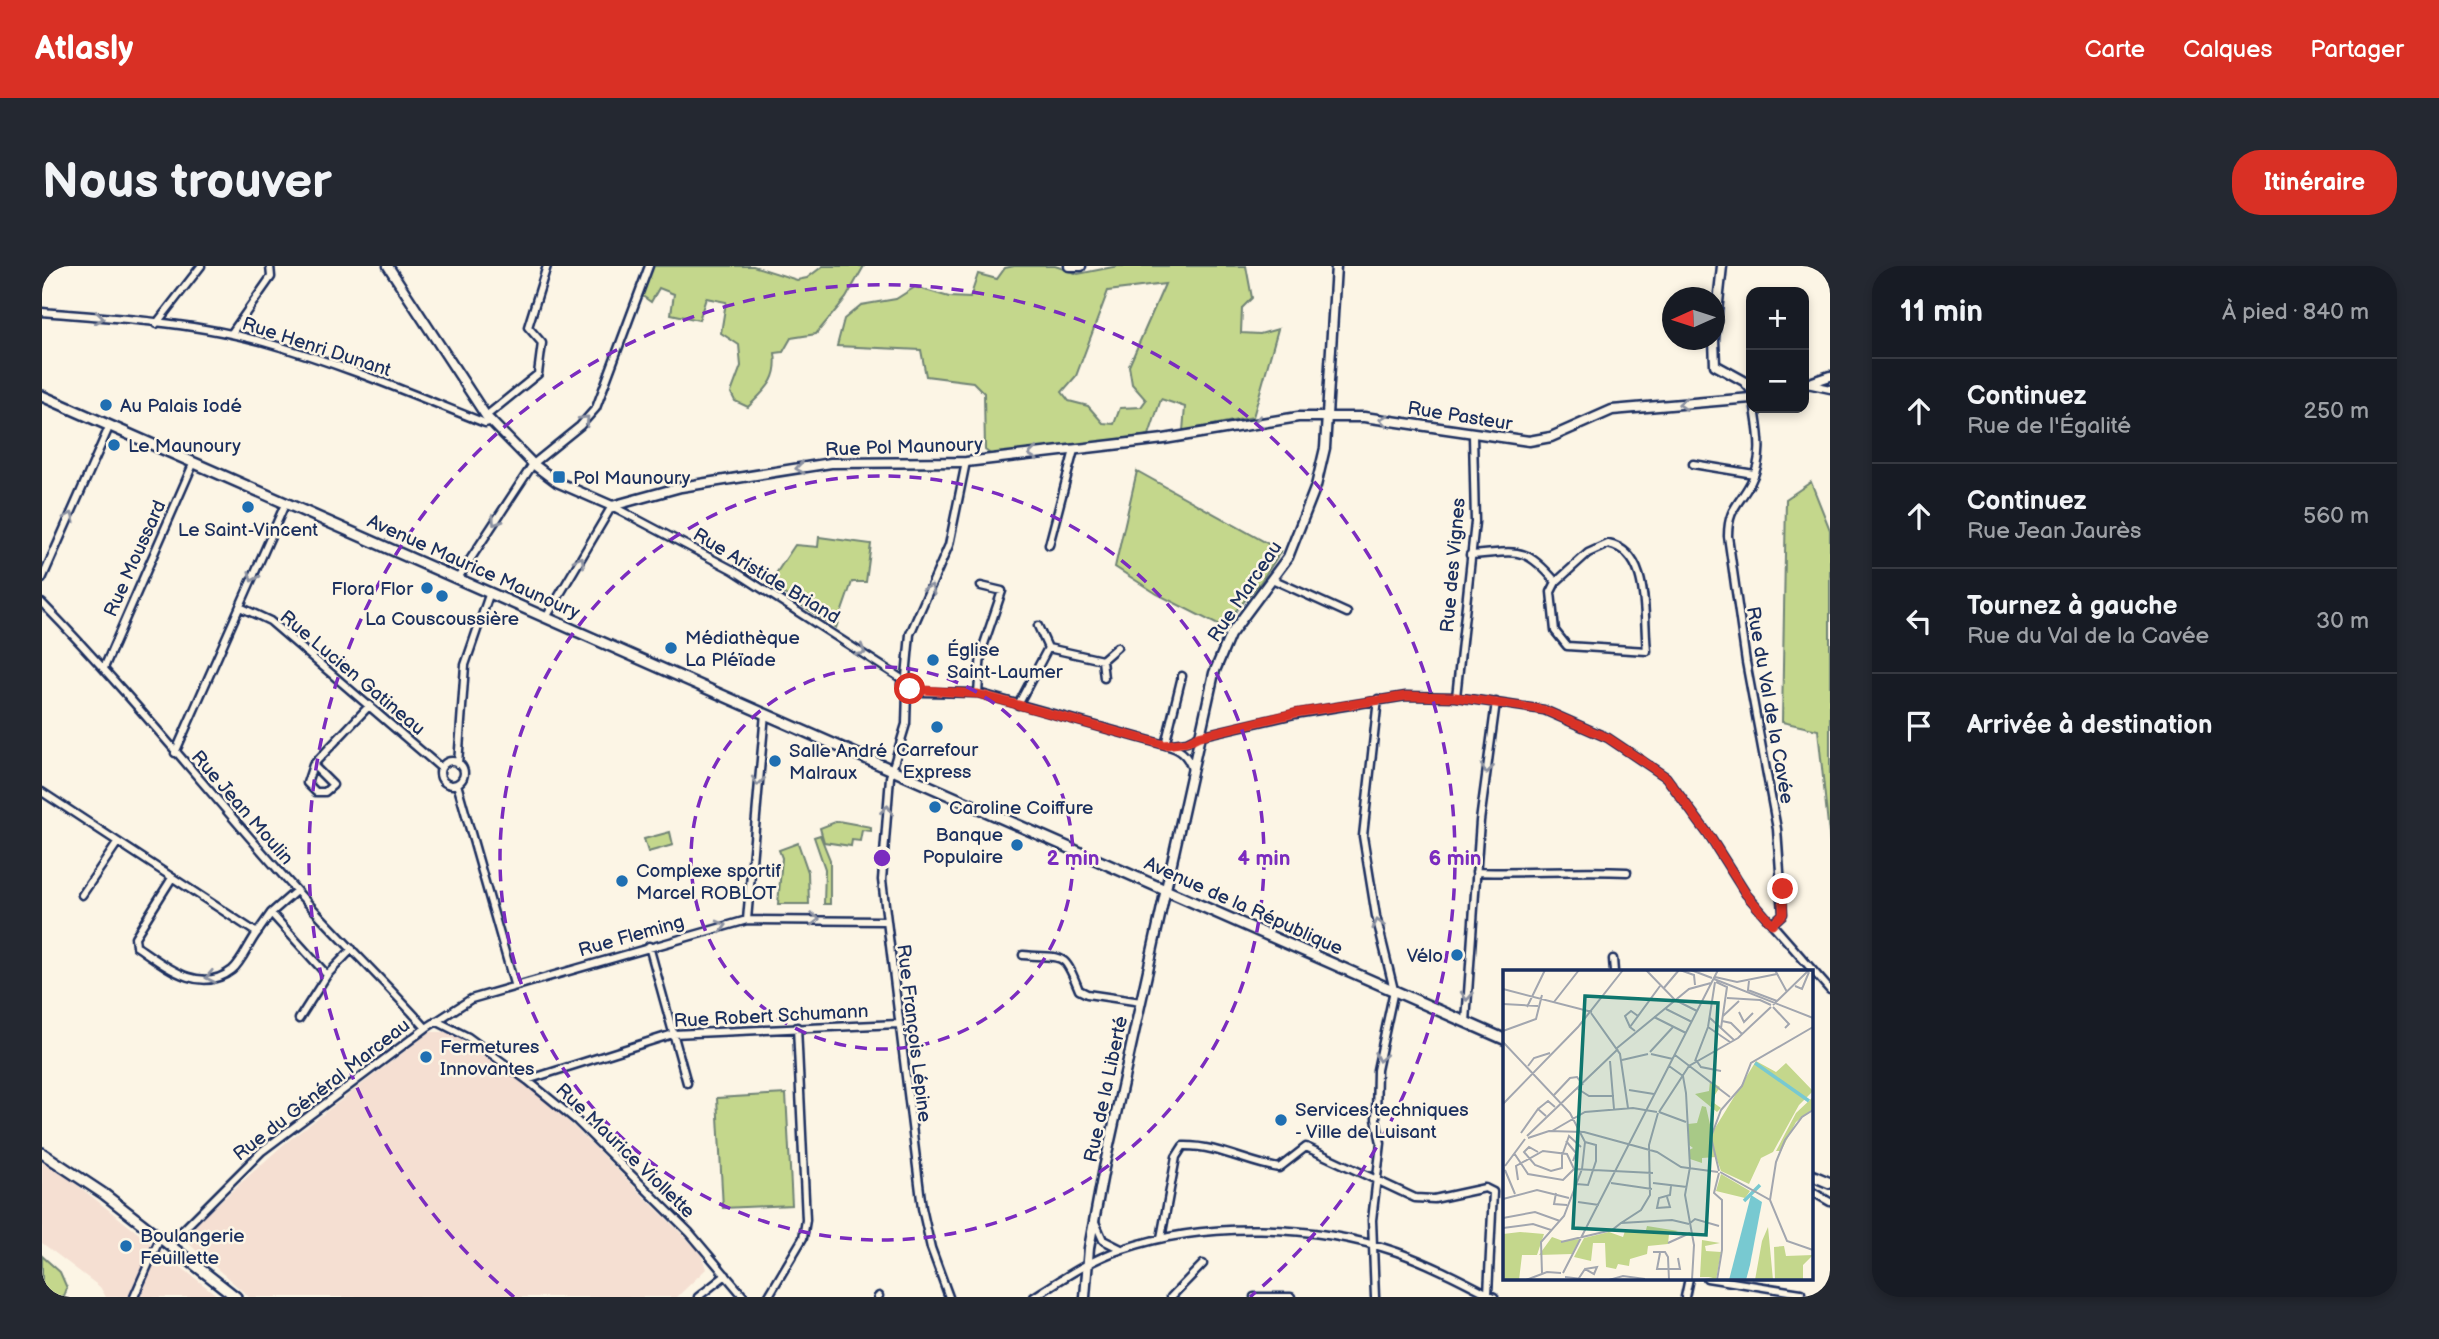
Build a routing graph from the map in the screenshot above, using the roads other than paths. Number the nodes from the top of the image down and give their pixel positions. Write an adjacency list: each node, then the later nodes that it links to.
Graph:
1 (201, 266): 12 (street)
2 (270, 266): 13 (street)
3 (388, 266): 24 (street)
4 (547, 266): 24 (street)
5 (649, 266): 30 (street, one-way to 5)
6 (1069, 266): 7 (street)
7 (1081, 266)
8 (1336, 266): 23 (street, Rue Marceau)
9 (1722, 266): 10 (street)
10 (1720, 287)
11 (42, 312): 12 (street, Rue Henri Dunant, one-way to 12)
12 (156, 324): 13 (street, Rue Henri Dunant)
13 (231, 334): 24 (street, Rue Henri Dunant)
14 (1714, 350): 16 (street)
15 (1830, 376): 17 (street)
16 (1746, 384)
17 (1809, 384)
18 (1809, 386): 19 (street)
19 (1830, 389)
20 (42, 396): 25 (main road, Avenue Maurice Maunoury)
21 (1746, 398): 26 (street, Rue Pasteur, one-way to 26)
22 (1756, 413): 32 (street, Rue du Val de la Cavée)
23 (1326, 416): 26 (street, Rue Pasteur, one-way to 23); 27 (street, Rue Pol Maunoury, one-way to 27); 39 (street, Rue Marceau)
24 (489, 419): 30 (street)
25 (110, 425): 28 (main road, Avenue Maurice Maunoury); 38 (street, one-way to 25)
26 (1473, 435): 36 (street, Rue des Vignes)
27 (1074, 450): 29 (street, Rue Pol Maunoury, one-way to 29); 35 (street)
28 (194, 462): 33 (main road, Avenue Maurice Maunoury); 51 (street, Rue Moussard)
29 (966, 463): 34 (street, Rue Pol Maunoury, one-way to 34); 53 (street, one-way to 29)
30 (533, 464): 34 (street); 37 (street, one-way to 37)
31 (1693, 464): 32 (street)
32 (1754, 474): 83 (street, Rue du Val de la Cavée)
33 (286, 502): 37 (main road, Avenue Maurice Maunoury); 44 (street, one-way to 44)
34 (612, 506): 46 (street, one-way to 34); 53 (street, Rue Aristide Briand, one-way to 53)
35 (1049, 545)
36 (1470, 555): 40 (street); 57 (street, Rue des Vignes)
37 (458, 578): 42 (main road, Avenue Maurice Maunoury)
38 (42, 579)
39 (1272, 579): 45 (street); 63 (street, Rue Marceau)
40 (1556, 582): 40 (street)
41 (981, 586): 56 (street)
42 (489, 592): 46 (main road, Avenue Maurice Maunoury); 66 (street)
43 (42, 603): 51 (street, Rue Jean Moulin)
44 (240, 607): 60 (street, Rue Lucien Gatineau); 65 (street)
45 (1347, 613)
46 (547, 617): 62 (main road, Avenue Maurice Maunoury)
47 (1038, 626): 49 (street)
48 (1117, 647): 50 (street)
49 (1048, 648): 50 (street); 61 (street)
50 (1102, 660): 54 (street)
51 (104, 668): 65 (street, Rue Jean Moulin)
52 (1182, 677): 64 (street)
53 (904, 678): 55 (street)
54 (1104, 678)
55 (909, 689): 56 (street); 69 (street, Rue François Lépine)
56 (978, 694): 61 (street)
57 (1455, 697): 58 (street); 59 (street)
58 (1378, 699): 63 (street); 92 (street, one-way to 58)
59 (1496, 702): 74 (street, one-way to 74); 83 (street)
60 (370, 705): 67 (street); 68 (street, Rue Lucien Gatineau)
61 (1018, 705): 64 (street)
62 (765, 713): 69 (main road, Avenue Maurice Maunoury); 81 (street, one-way to 81)
63 (1199, 736): 64 (street); 70 (street, Rue Marceau)
64 (1165, 745): 70 (street)
65 (175, 753): 77 (street, Rue Jean Moulin)
66 (458, 764): 68 (street); 71 (street)
67 (313, 765): 67 (street)
68 (441, 768): 71 (street)
69 (892, 769): 78 (main road, Avenue de la République); 82 (street, Rue François Lépine, one-way to 69)
70 (1192, 769): 78 (street, Rue Marceau)
71 (457, 784): 91 (street)
72 (42, 792): 73 (street)
73 (118, 842): 76 (street); 79 (street)
74 (1476, 872): 75 (street); 97 (street, one-way to 97)
75 (1628, 872)
76 (172, 878): 84 (street); 84 (street, one-way to 76)
77 (296, 891): 80 (street); 86 (street, Rue Jean Moulin)
78 (1167, 891): 92 (main road, Avenue de la République); 94 (street, Rue de la Liberté)
79 (82, 895)
80 (271, 914): 84 (street); 90 (street)
81 (747, 920): 82 (street, Rue Fleming, one-way to 82); 85 (street, Rue Fleming, one-way to 81)
82 (885, 921): 98 (street, Rue François Lépine)
83 (1772, 924): 93 (street)
84 (257, 933)
85 (649, 946): 91 (street, Rue Fleming); 101 (street)
86 (352, 949): 90 (street); 100 (street, Rue Jean Moulin)
87 (1023, 955): 94 (street)
88 (1613, 959): 89 (street)
89 (1615, 970)
90 (327, 975): 95 (street)
91 (514, 984): 96 (street, Rue Fleming)
92 (1394, 990): 97 (main road, Avenue de la République); 107 (street, one-way to 107)
93 (1830, 990)
94 (1141, 1002): 111 (street, Rue de la Liberté)
95 (299, 1019)
96 (436, 1021): 100 (street, Rue du Général Marceau); 103 (street, Rue Maurice Viollette)
97 (1466, 1022): 102 (main road, Avenue de la République)
98 (898, 1024): 99 (street, Rue Robert Schumann); 129 (street, Rue François Lépine)
99 (796, 1027): 101 (street, Rue Robert Schumann); 128 (street)
100 (426, 1028): 114 (street, Rue du Général Marceau)
101 (673, 1034): 103 (street, Rue Robert Schumann); 104 (street)
102 (1503, 1039)
103 (527, 1080): 119 (street, Rue Maurice Viollette)
104 (687, 1083)
105 (42, 1153): 112 (main road)
106 (1812, 1175): 108 (main road)
107 (1375, 1178): 113 (street); 115 (street); 123 (street)
108 (1830, 1183)
109 (1812, 1192): 110 (street)
110 (1830, 1202)
111 (1094, 1219): 116 (street); 117 (street, Rue de la Liberté)
112 (160, 1238): 114 (main road); 124 (street)
113 (1161, 1238): 115 (street); 116 (street)
114 (169, 1244): 125 (main road)
115 (1373, 1244): 123 (street); 135 (street)
116 (1121, 1249): 117 (street)
117 (1088, 1264): 130 (street); 131 (street, Rue de la Liberté)
118 (1203, 1264): 132 (street)
119 (726, 1275): 126 (street); 127 (street, Rue Maurice Viollette)
120 (1719, 1280): 121 (street)
121 (1769, 1288): 122 (street); 136 (street)
122 (1801, 1293)
123 (1491, 1295)
124 (134, 1297)
125 (236, 1297)
126 (698, 1297)
127 (744, 1297)
128 (768, 1297)
129 (949, 1297)
130 (1034, 1297)
131 (1085, 1297)
132 (1171, 1297)
133 (1254, 1297): 134 (street)
134 (1291, 1297)
135 (1375, 1297)
136 (1768, 1297)

